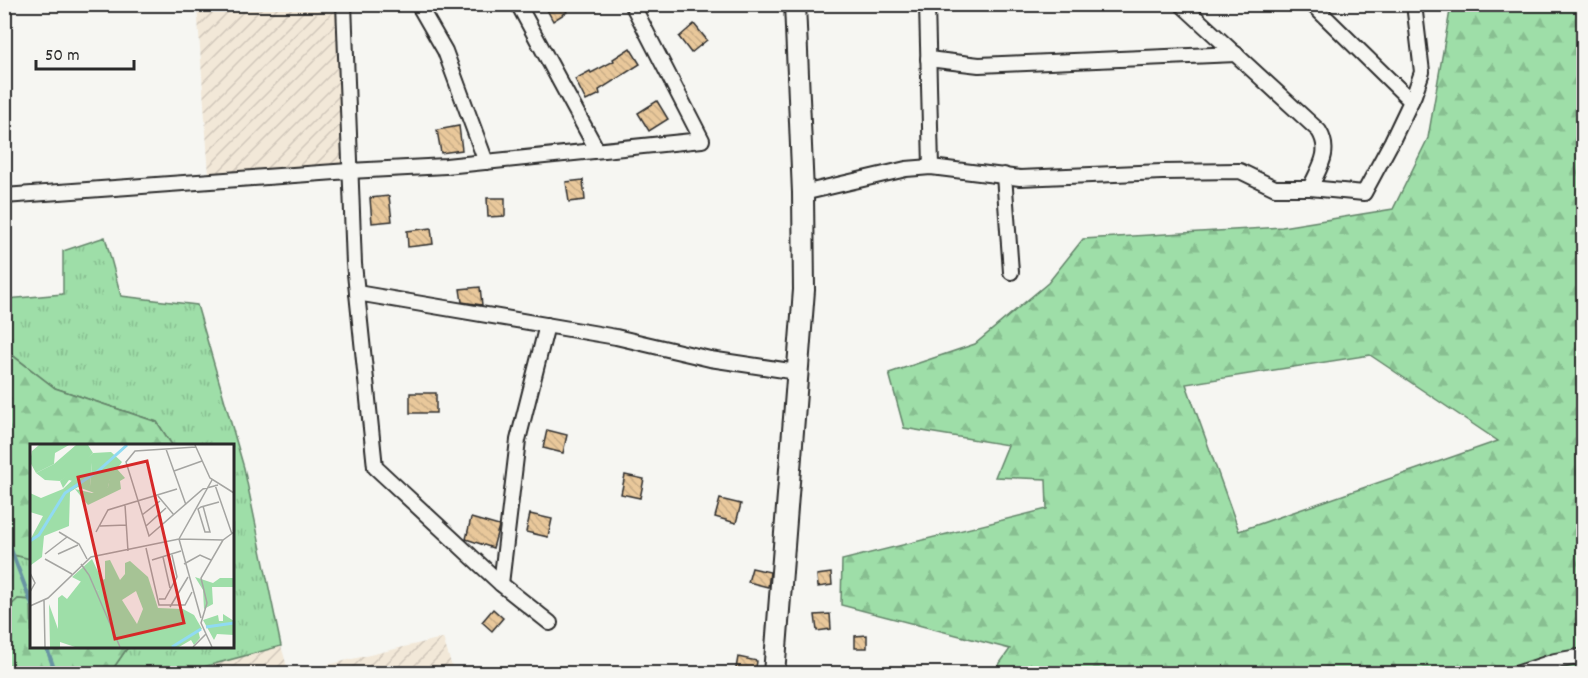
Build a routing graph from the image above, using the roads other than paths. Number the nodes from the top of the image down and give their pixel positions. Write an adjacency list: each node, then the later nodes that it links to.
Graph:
1 (344, 4): 16 (street)
2 (418, 4): 14 (street)
3 (518, 4): 13 (street)
4 (632, 4): 13 (street)
5 (795, 4): 19 (street)
6 (927, 4): 11 (street)
7 (1181, 4): 10 (street)
8 (1312, 4): 12 (street)
9 (1414, 4): 12 (street)
10 (1236, 54): 11 (street); 18 (street)
11 (928, 58): 15 (street)
12 (1411, 101): 18 (street)
13 (597, 150): 14 (street)
14 (486, 162): 16 (street)
15 (931, 167): 17 (street); 19 (street)
16 (349, 171): 20 (street); 22 (street)
17 (1004, 175): 18 (street); 21 (street)
18 (1310, 188)
19 (803, 193): 24 (street)
20 (4, 196)
21 (1011, 272)
22 (357, 293): 23 (street); 25 (street)
23 (547, 326): 24 (street); 25 (street)
24 (797, 372): 28 (street)
25 (501, 584): 26 (street)
26 (550, 623)
27 (1584, 656): 29 (street)
28 (774, 674)
29 (1516, 674)

